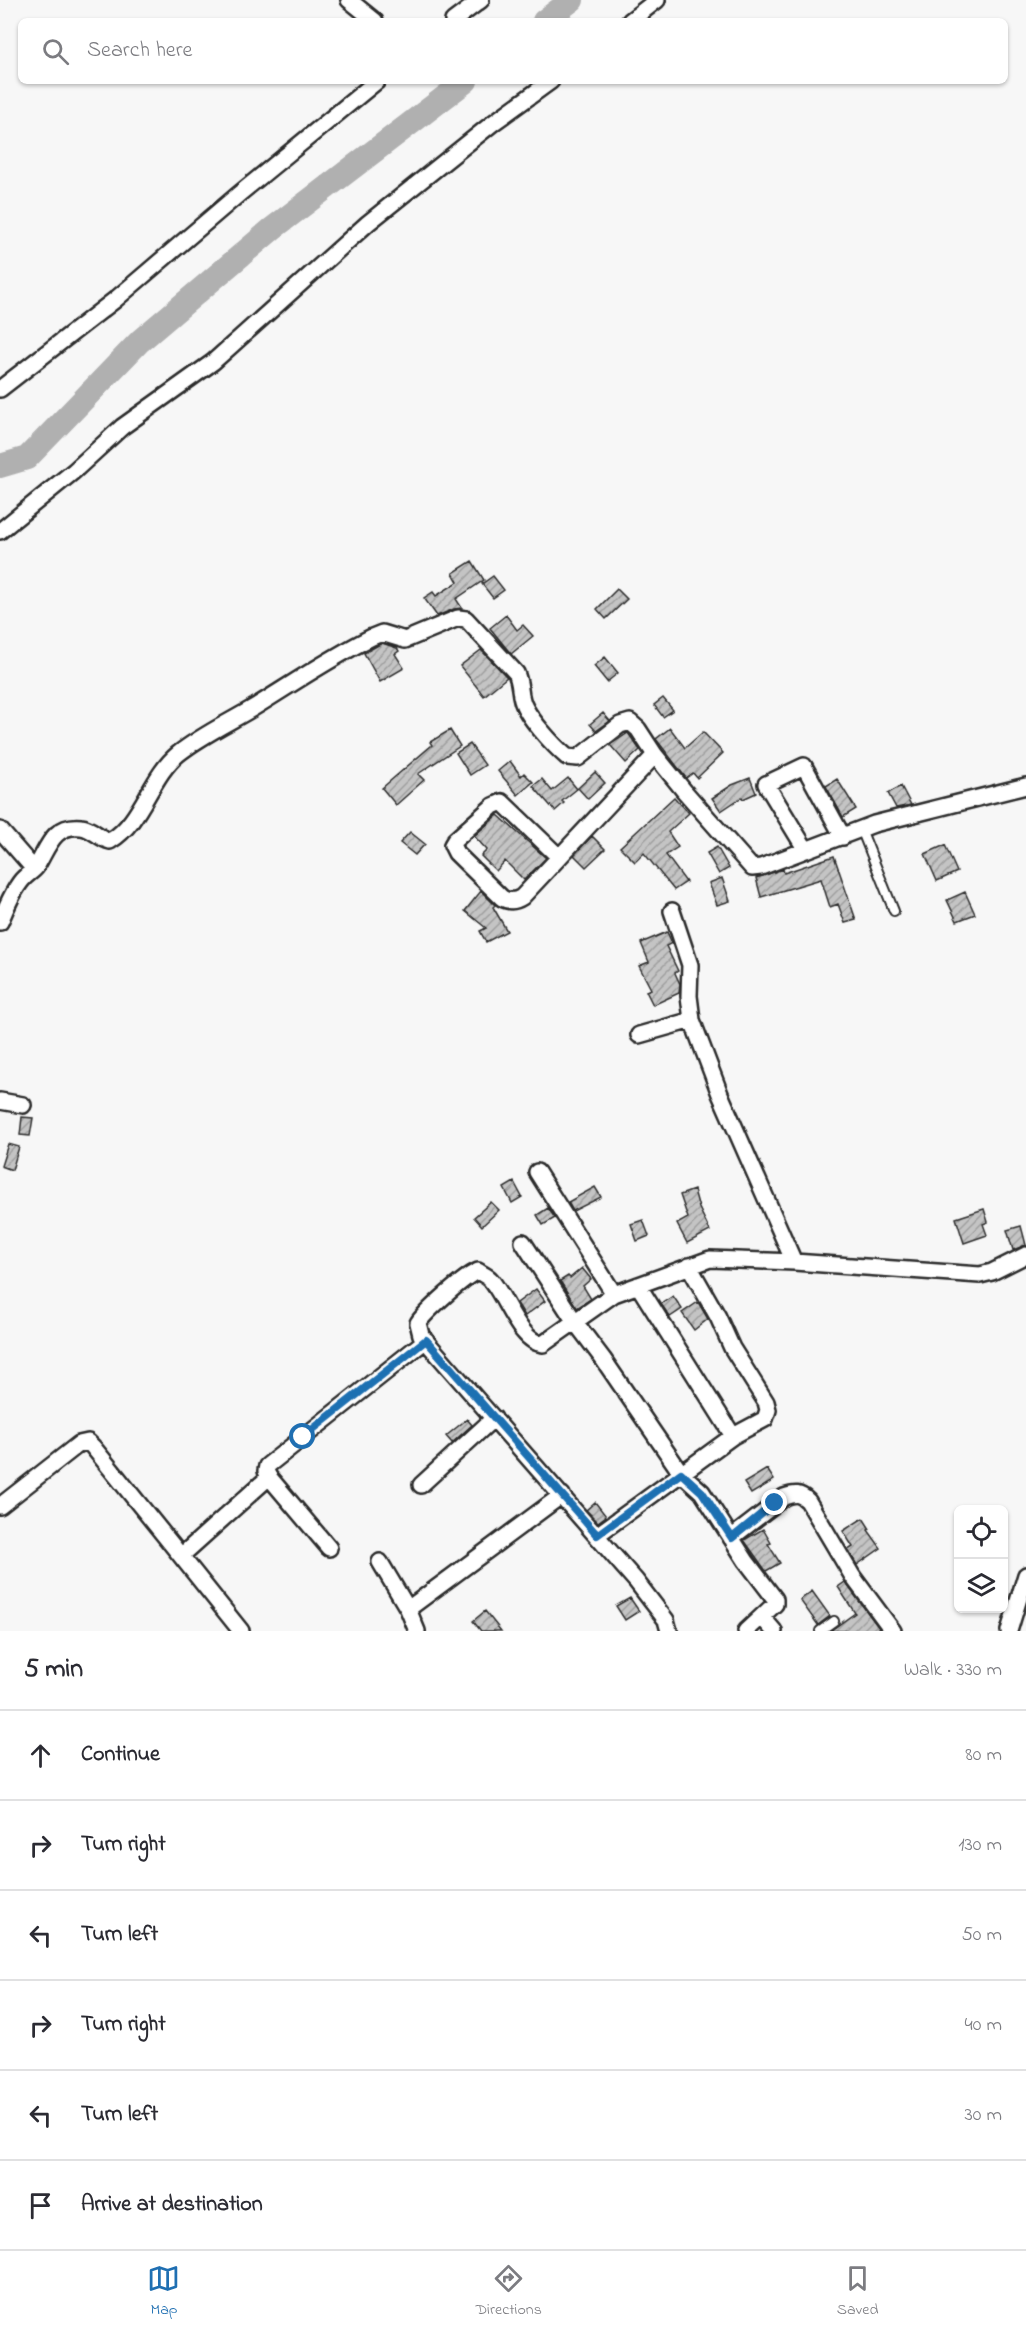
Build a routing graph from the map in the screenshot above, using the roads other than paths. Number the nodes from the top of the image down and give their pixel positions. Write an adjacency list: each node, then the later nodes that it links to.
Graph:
1 (349, 0): 4 (street)
2 (481, 0): 5 (street)
3 (657, 0): 6 (street)
4 (371, 18)
5 (457, 18)
6 (634, 18)
7 (373, 84): 9 (street)
8 (547, 84): 10 (street)
9 (0, 389)
10 (0, 531)
11 (655, 755): 16 (street); 17 (street); 18 (street)
12 (1026, 786): 13 (street)
13 (861, 829): 15 (street); 21 (lane)
14 (0, 830): 18 (street)
15 (843, 837): 16 (street); 16 (street)
16 (806, 850)
17 (559, 857): 17 (street)
18 (34, 869): 19 (street)
19 (4, 899): 22 (street)
20 (672, 911): 23 (street)
21 (894, 911)
22 (0, 922)
23 (692, 1020): 24 (street); 30 (street)
24 (639, 1035)
25 (0, 1101): 26 (street)
26 (23, 1105)
27 (537, 1172): 33 (street)
28 (523, 1242): 34 (street)
29 (1026, 1255): 30 (street)
30 (794, 1262): 31 (street)
31 (689, 1266): 32 (street); 37 (street)
32 (638, 1285): 33 (street); 37 (street)
33 (614, 1294): 34 (street)
34 (575, 1322): 35 (street); 38 (street)
35 (426, 1340): 36 (street); 39 (street)
36 (494, 1418): 40 (street); 41 (street)
37 (733, 1436): 38 (street)
38 (681, 1473): 43 (street); 44 (street)
39 (269, 1477): 45 (street); 46 (street)
40 (421, 1485)
41 (562, 1495): 43 (street); 49 (street)
42 (0, 1506): 46 (street)
43 (597, 1535): 54 (street)
44 (732, 1538): 50 (street); 58 (street)
45 (329, 1548)
46 (181, 1556): 52 (street)
47 (380, 1562): 49 (street)
48 (1026, 1575): 59 (street)
49 (408, 1609): 53 (street)
50 (762, 1617): 55 (street); 56 (street)
51 (834, 1621): 57 (lane)
52 (241, 1631)
53 (417, 1631)
54 (669, 1631)
55 (746, 1631)
56 (774, 1631)
57 (820, 1631)
58 (894, 1631)
59 (1009, 1631)

